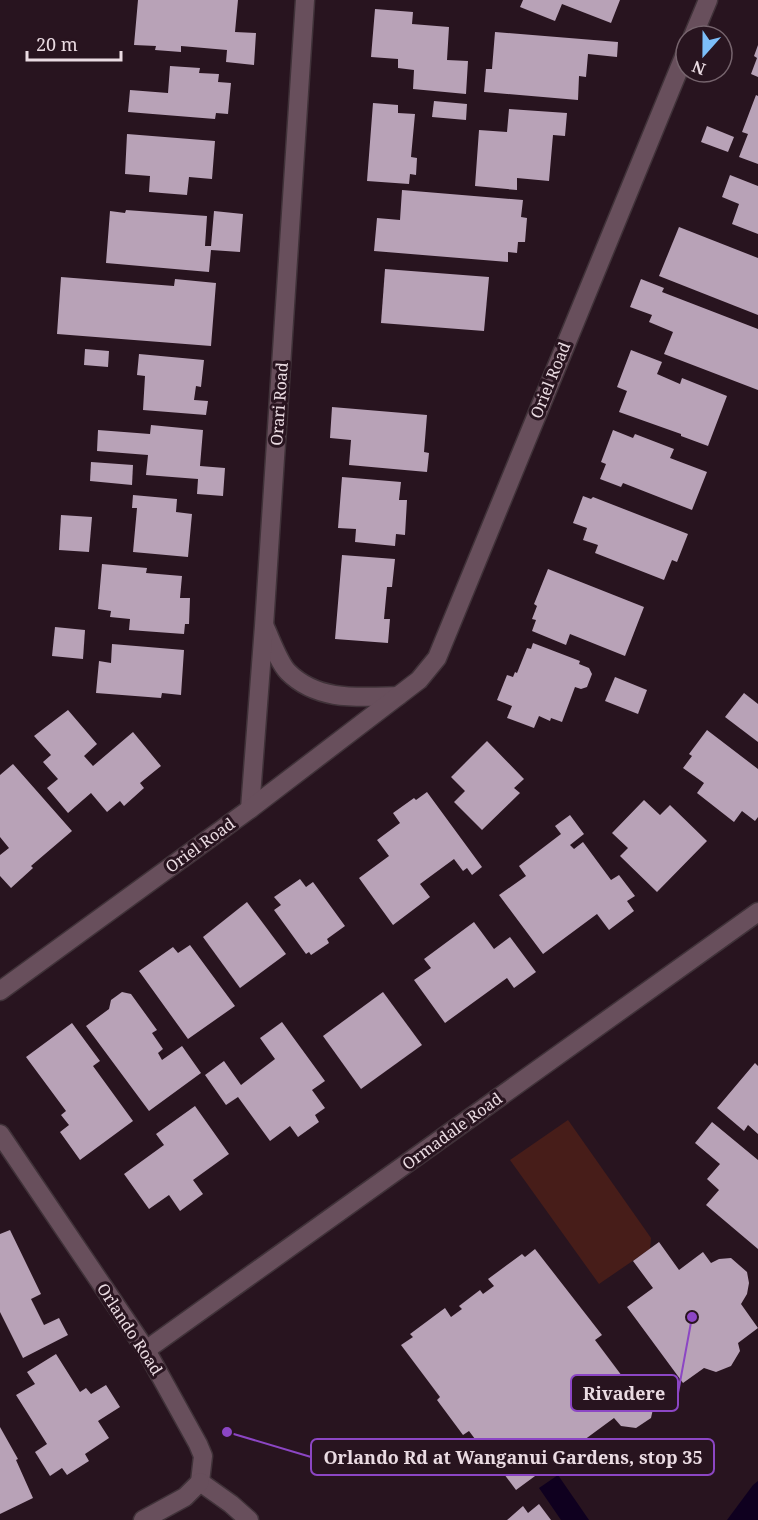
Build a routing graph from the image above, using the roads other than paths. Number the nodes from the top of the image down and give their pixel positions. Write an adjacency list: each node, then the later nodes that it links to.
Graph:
1 (305, 0): 5 (street, Orari Road)
2 (708, 0): 3 (street)
3 (698, 24)
4 (674, 81): 6 (street, Oriel Road)
5 (264, 626): 6 (street); 7 (street, Orari Road)
6 (398, 696): 7 (street, Oriel Road)
7 (250, 809): 9 (street, Oriel Road)
8 (758, 912): 11 (street, Ormadale Road)
9 (0, 991)
10 (0, 1134): 11 (street, Orlando Road)
11 (146, 1350): 12 (street, Orlando Road)
12 (200, 1482): 13 (street); 14 (street)
13 (143, 1520)
14 (249, 1520)

